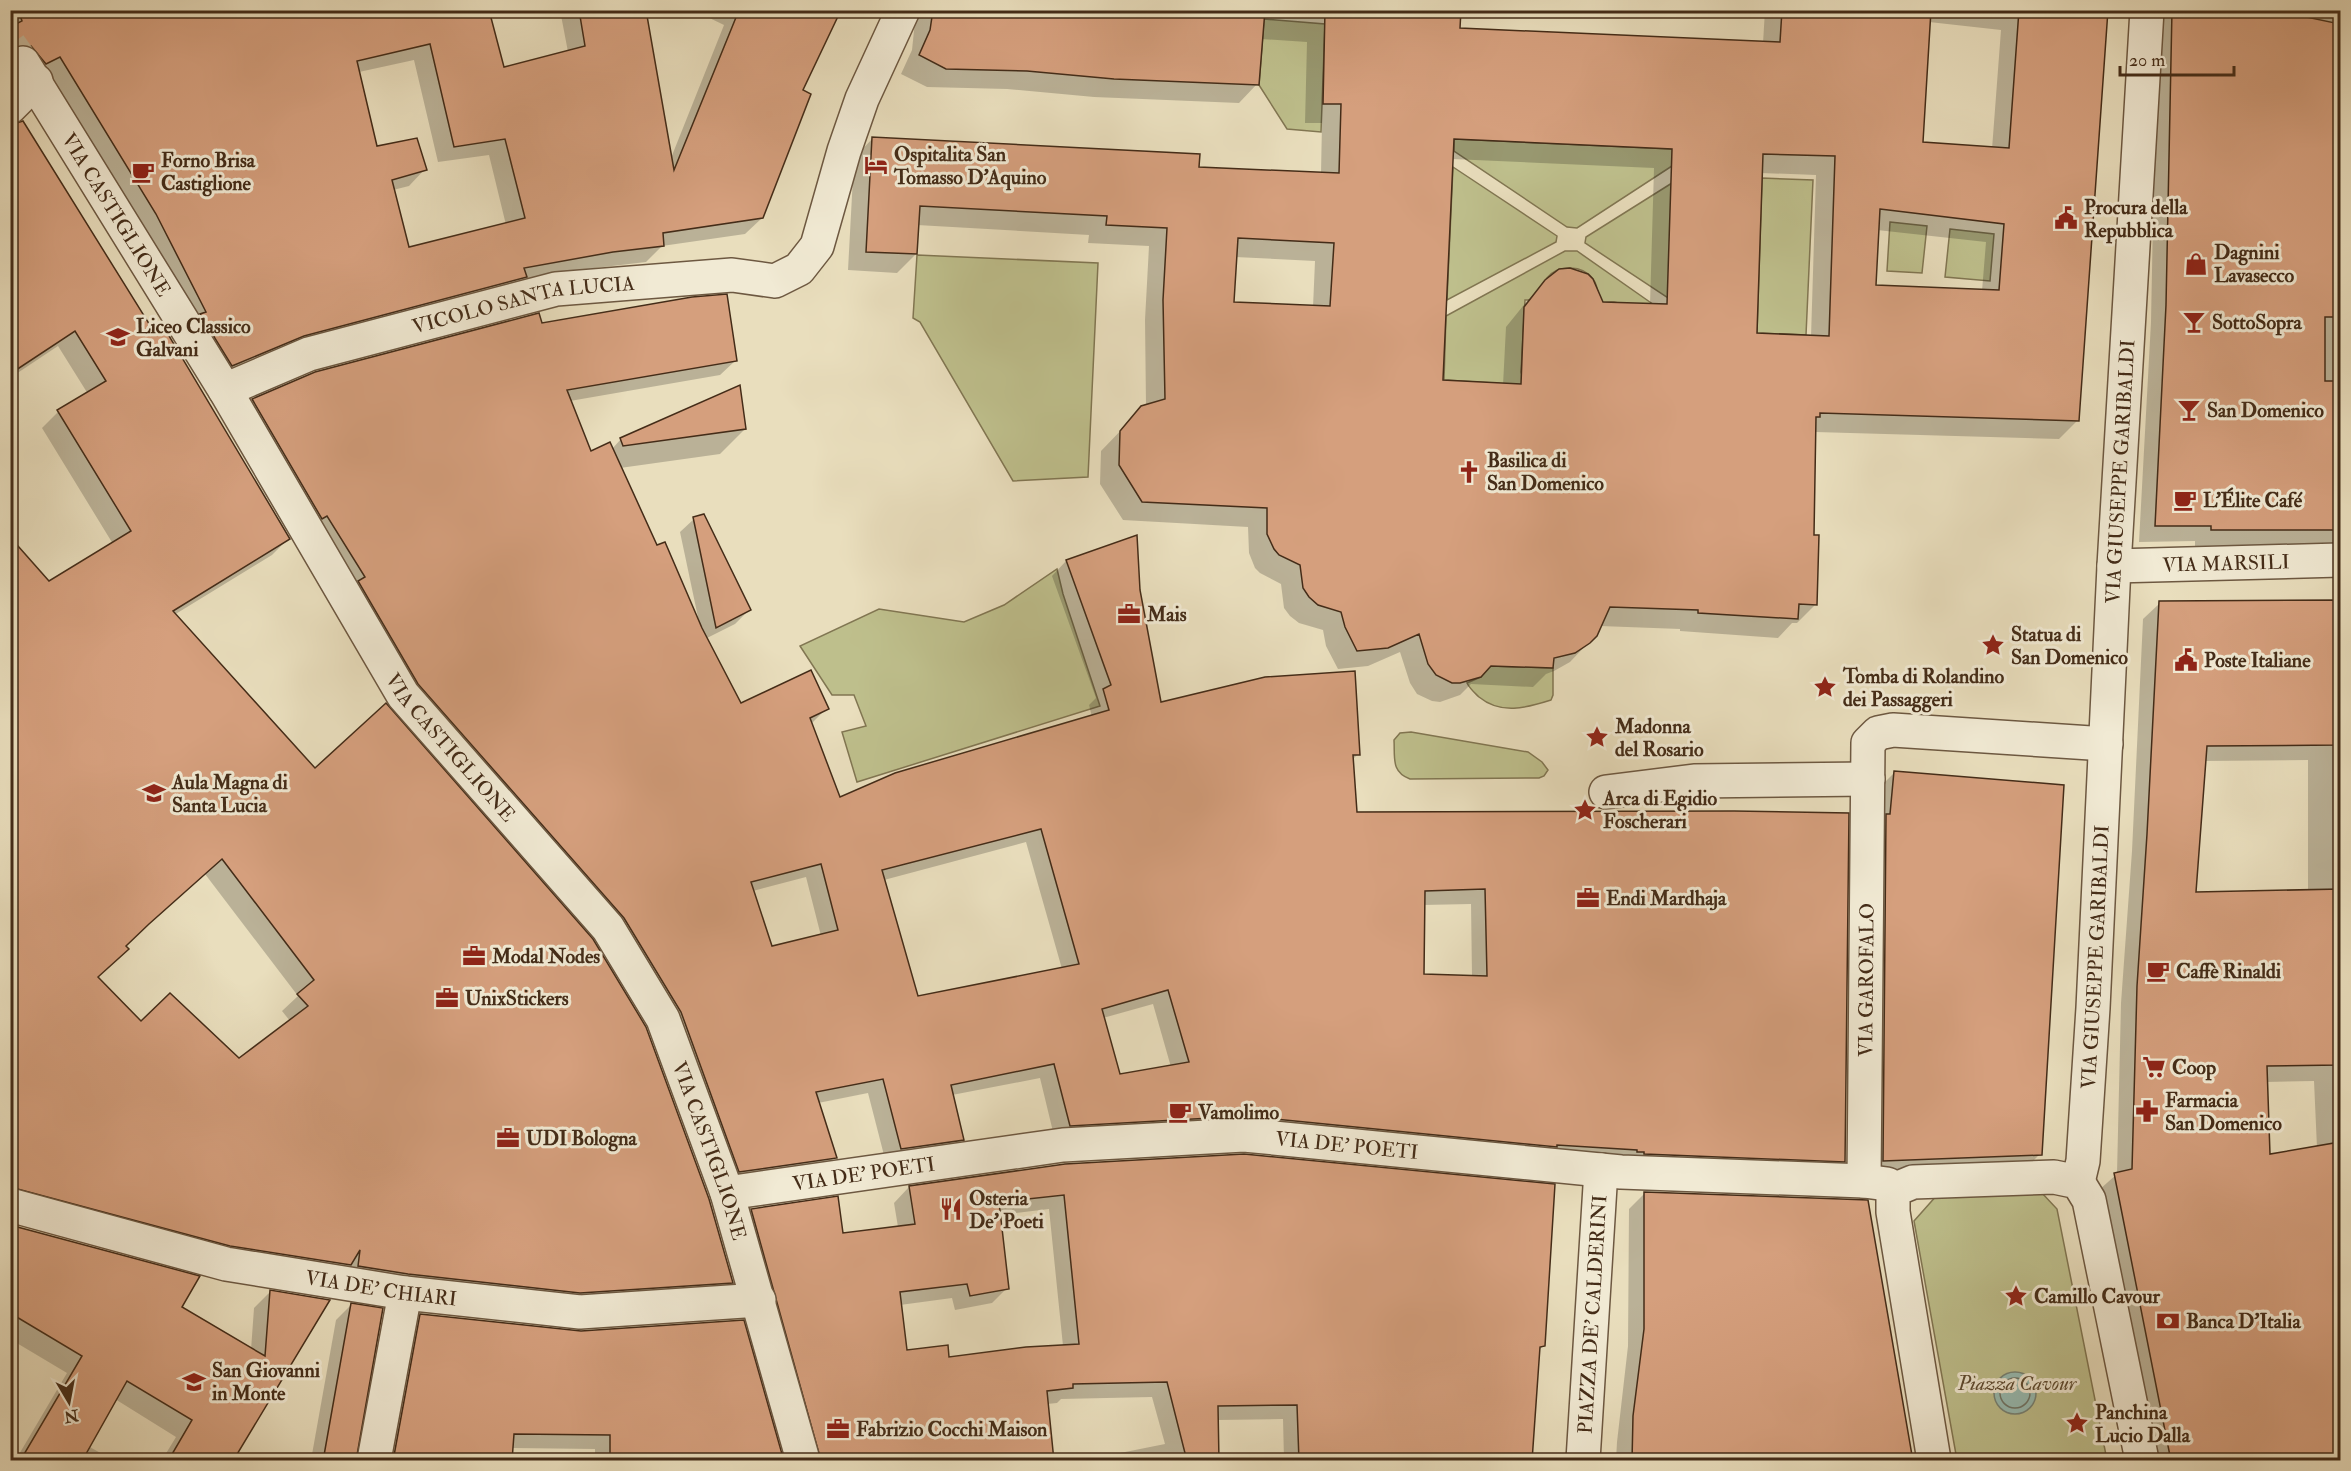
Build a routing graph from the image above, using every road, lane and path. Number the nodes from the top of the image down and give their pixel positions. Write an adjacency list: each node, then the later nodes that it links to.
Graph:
1 (903, 10): 4 (street, VICOLO SANTA LUCIA)
2 (2147, 10): 6 (street, VIA GIUSEPPE GARIBALDI)
3 (10, 107): 4 (street, VIA CASTIGLIONE)
4 (225, 390): 14 (street, VIA CASTIGLIONE)
5 (2340, 560): 6 (street, VIA MARSILI)
6 (2114, 566): 7 (street, VIA GIUSEPPE GARIBALDI)
7 (2106, 744): 8 (street, VIA GAROFALO); 12 (street, VIA GIUSEPPE GARIBALDI)
8 (1868, 779): 9 (street); 11 (street, VIA GAROFALO)
9 (1606, 792)
10 (1601, 1170): 11 (street, VIA DE' POETI); 14 (street, VIA DE' POETI); 20 (street, PIAZZA DE' CALDERINI)
11 (1864, 1181): 13 (street, VIA DE' POETI)
12 (2078, 1182): 13 (street); 22 (street)
13 (1896, 1189): 21 (street)
14 (727, 1193): 17 (street, VIA CASTIGLIONE)
15 (10, 1205): 16 (street, VIA DE' CHIARI)
16 (405, 1293): 17 (street, VIA DE' CHIARI); 18 (street)
17 (759, 1300): 19 (street, VIA CASTIGLIONE)
18 (374, 1461)
19 (803, 1461)
20 (1583, 1461)
21 (1934, 1461)
22 (2142, 1461)

